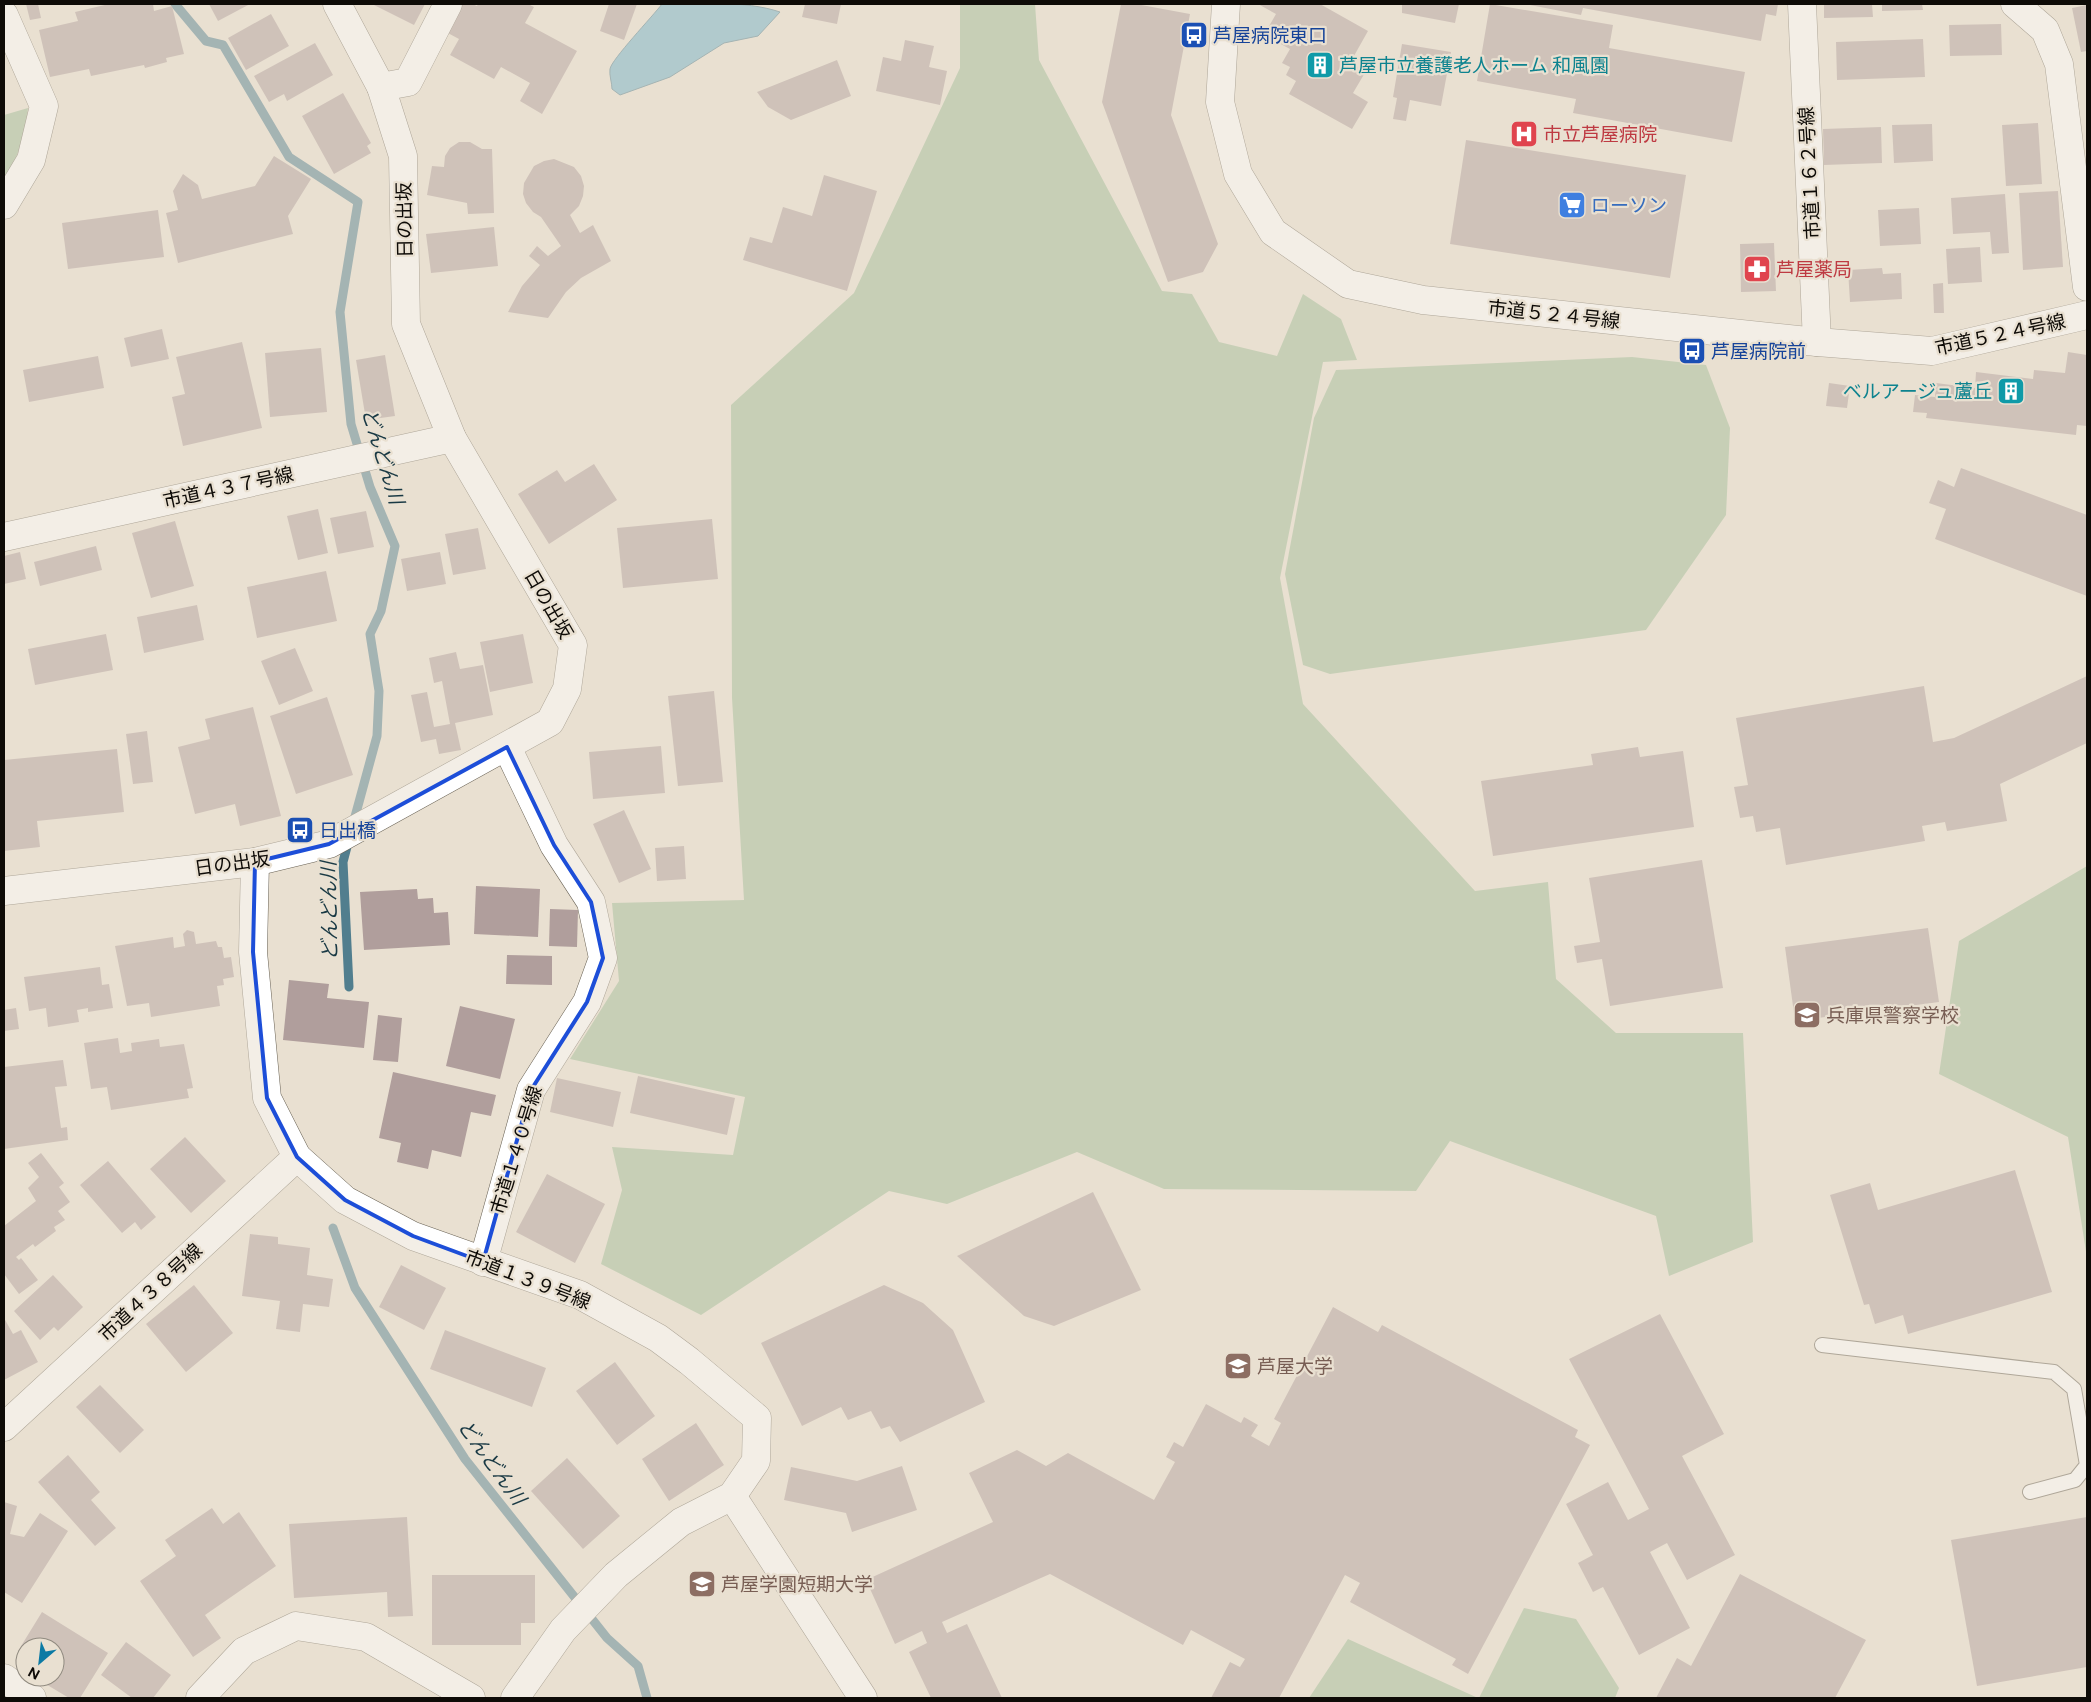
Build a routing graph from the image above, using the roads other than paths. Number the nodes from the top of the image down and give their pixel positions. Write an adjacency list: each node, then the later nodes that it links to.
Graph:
1 (337, 4): 7 (street, 日の出坂)
2 (448, 4): 7 (street)
3 (1226, 4): 11 (street, 市道５２４号線)
4 (1802, 4): 11 (street, 市道１６２号線)
5 (2015, 4): 9 (street)
6 (4, 15): 8 (street)
7 (381, 87): 12 (street, 日の出坂)
8 (4, 205)
9 (2087, 288)
10 (2087, 315): 11 (street, 市道５２４号線)
11 (1817, 342)
12 (452, 438): 13 (street, 市道４３７号線); 14 (street, 日の出坂)
13 (4, 536)
14 (507, 747): 15 (street, 日の出坂); 18 (street, 市道１４０号線)
15 (255, 862): 16 (street, 日の出坂); 17 (street, 市道１３９号線)
16 (4, 891)
17 (297, 1157): 18 (street, 市道１３９号線); 20 (street, 市道４３８号線)
18 (483, 1262): 22 (street, 市道１３９号線)
19 (1822, 1345): 21 (lane)
20 (4, 1427)
21 (2030, 1492)
22 (732, 1496): 27 (street, 市道１３９号線); 28 (street)
23 (4, 1678): 24 (street)
24 (32, 1698)
25 (200, 1698): 26 (street)
26 (471, 1698)
27 (516, 1698)
28 (863, 1698)

